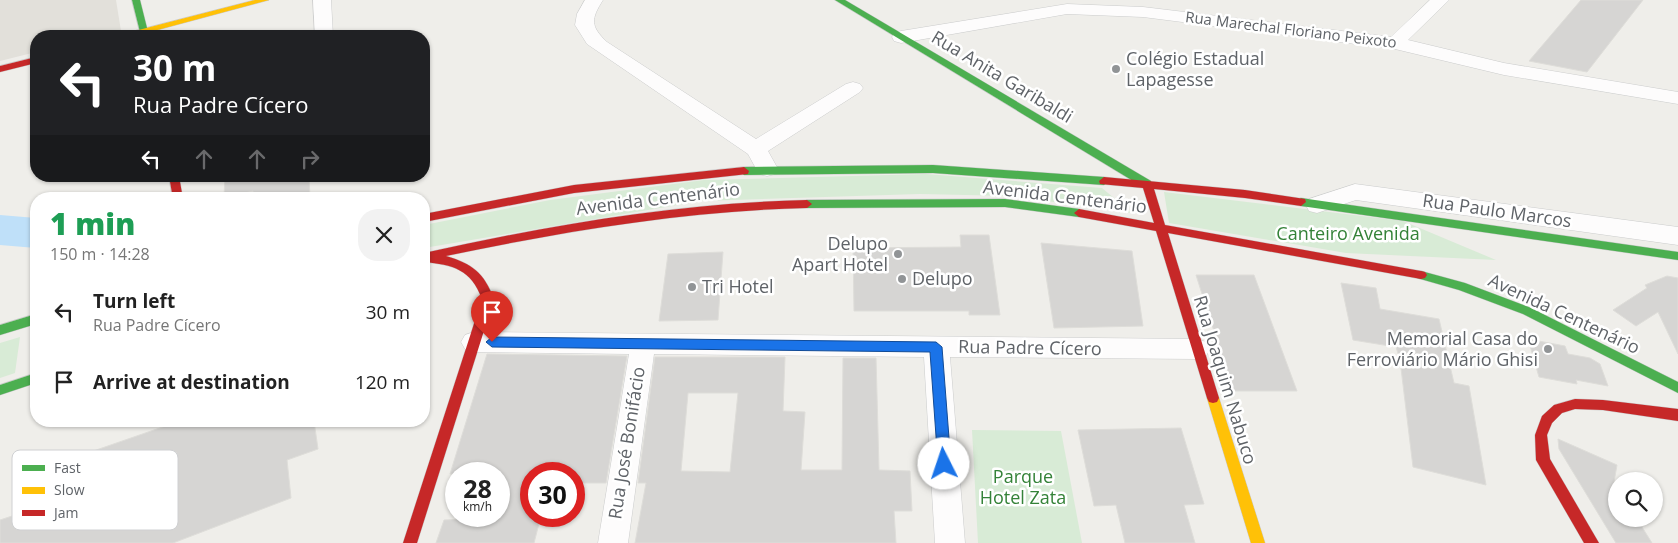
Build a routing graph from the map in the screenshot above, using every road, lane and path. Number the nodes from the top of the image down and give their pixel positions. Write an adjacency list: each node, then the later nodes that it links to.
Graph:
1 (136, 0): 7 (main road)
2 (265, 0): 8 (main road)
3 (322, 0): 9 (street)
4 (594, 0): 16 (street)
5 (839, 0): 10 (main road, Rua Anita Garibaldi)
6 (1440, 0): 11 (street)
7 (143, 30)
8 (158, 30)
9 (324, 30)
10 (901, 37): 11 (street, Rua Marechal Floriano Peixoto); 18 (main road, Rua Anita Garibaldi)
11 (1395, 43): 15 (street, Rua Marechal Floriano Peixoto)
12 (30, 62): 13 (main road)
13 (0, 69)
14 (853, 88): 16 (street)
15 (1678, 98)
16 (756, 149): 17 (street)
17 (767, 169): 18 (main road, Avenida Centenário); 20 (main road, Avenida Centenário)
18 (1147, 184): 19 (main road, Avenida Centenário); 21 (main road, Rua Joaquim Nabuco)
19 (1318, 205): 22 (street, Rua Paulo Marcos); 24 (main road, Avenida Centenário)
20 (430, 217)
21 (1159, 227): 23 (main road, Avenida Centenário); 31 (main road, Rua Joaquim Nabuco); 33 (main road, Avenida Centenário)
22 (1678, 236)
23 (430, 256)
24 (1678, 256)
25 (430, 258): 28 (main road)
26 (30, 321): 27 (main road)
27 (0, 330)
28 (474, 342): 29 (street, Rua Padre Cícero); 36 (main road)
29 (643, 344): 30 (street, Rua Padre Cícero); 37 (street, Rua José Bonifácio)
30 (936, 347): 31 (street, Rua Padre Cícero); 38 (street)
31 (1197, 349): 39 (main road, Rua Joaquim Nabuco)
32 (30, 380): 34 (main road)
33 (1678, 388)
34 (0, 390)
35 (1678, 415): 40 (main road)
36 (410, 543)
37 (613, 543)
38 (950, 543)
39 (1258, 543)
40 (1592, 543)

